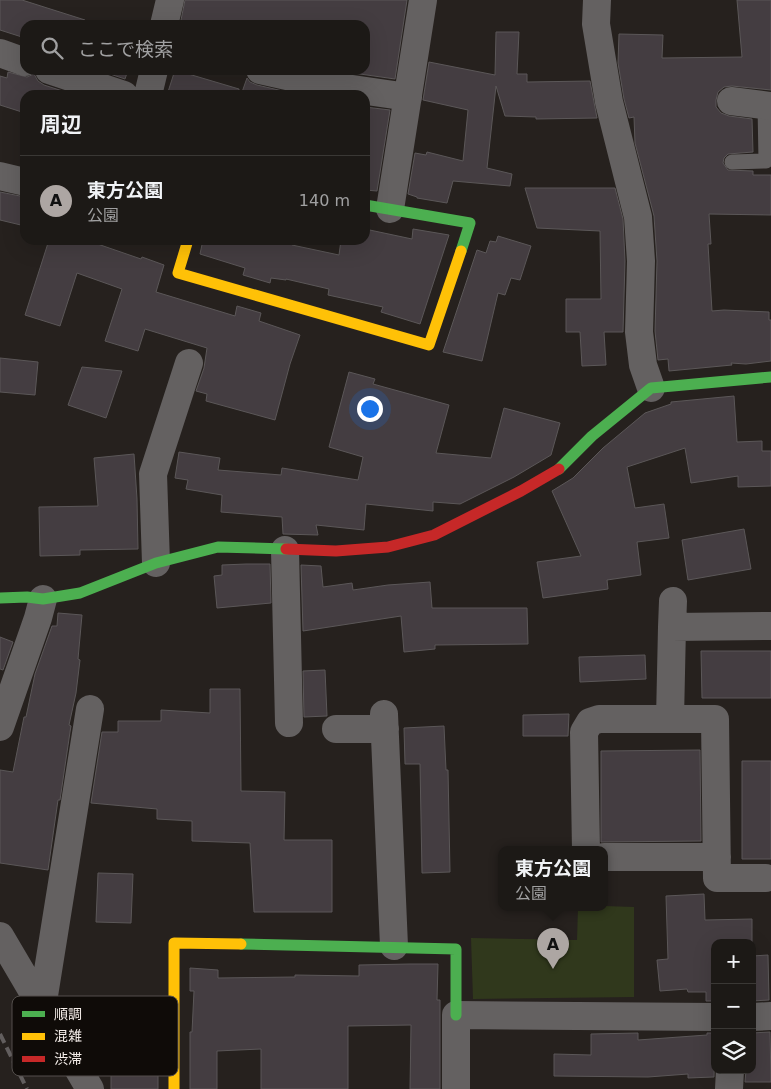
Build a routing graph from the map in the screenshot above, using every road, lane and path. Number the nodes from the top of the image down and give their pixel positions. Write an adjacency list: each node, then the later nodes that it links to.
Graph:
1 (170, 0): 4 (street)
2 (424, 0): 14 (street)
3 (597, 0): 24 (street)
4 (165, 20)
5 (0, 53): 6 (street)
6 (20, 60)
7 (64, 75): 10 (street)
8 (153, 75): 11 (street)
9 (282, 75): 12 (street)
10 (109, 90)
11 (149, 90)
12 (360, 90)
13 (370, 92): 14 (street)
14 (408, 97): 20 (street)
15 (731, 101): 16 (street)
16 (768, 105): 17 (lane)
17 (732, 162)
18 (0, 176): 19 (street)
19 (20, 181)
20 (377, 207): 21 (street)
21 (186, 245)
22 (189, 363): 26 (street)
23 (771, 377): 24 (street)
24 (651, 388): 25 (street)
25 (284, 550): 26 (street); 32 (street)
26 (156, 563): 28 (street)
27 (0, 598): 28 (street)
28 (43, 599): 33 (street)
29 (771, 626): 31 (street)
30 (90, 709): 42 (street)
31 (670, 719): 35 (street); 37 (street)
32 (289, 723)
33 (0, 727)
34 (336, 729): 40 (street)
35 (586, 846)
36 (608, 857): 37 (street)
37 (717, 857): 38 (street)
38 (766, 878)
39 (0, 936): 41 (street)
40 (394, 946): 43 (street); 44 (street)
41 (35, 996)
42 (44, 996)
43 (174, 996)
44 (456, 1015): 47 (street); 53 (street)
45 (756, 1016): 46 (street)
46 (771, 1016)
47 (711, 1017)
48 (730, 1074): 54 (street)
49 (82, 1076): 51 (street)
50 (174, 1076): 52 (street)
51 (90, 1089)
52 (174, 1089)
53 (456, 1089)
54 (729, 1089)

